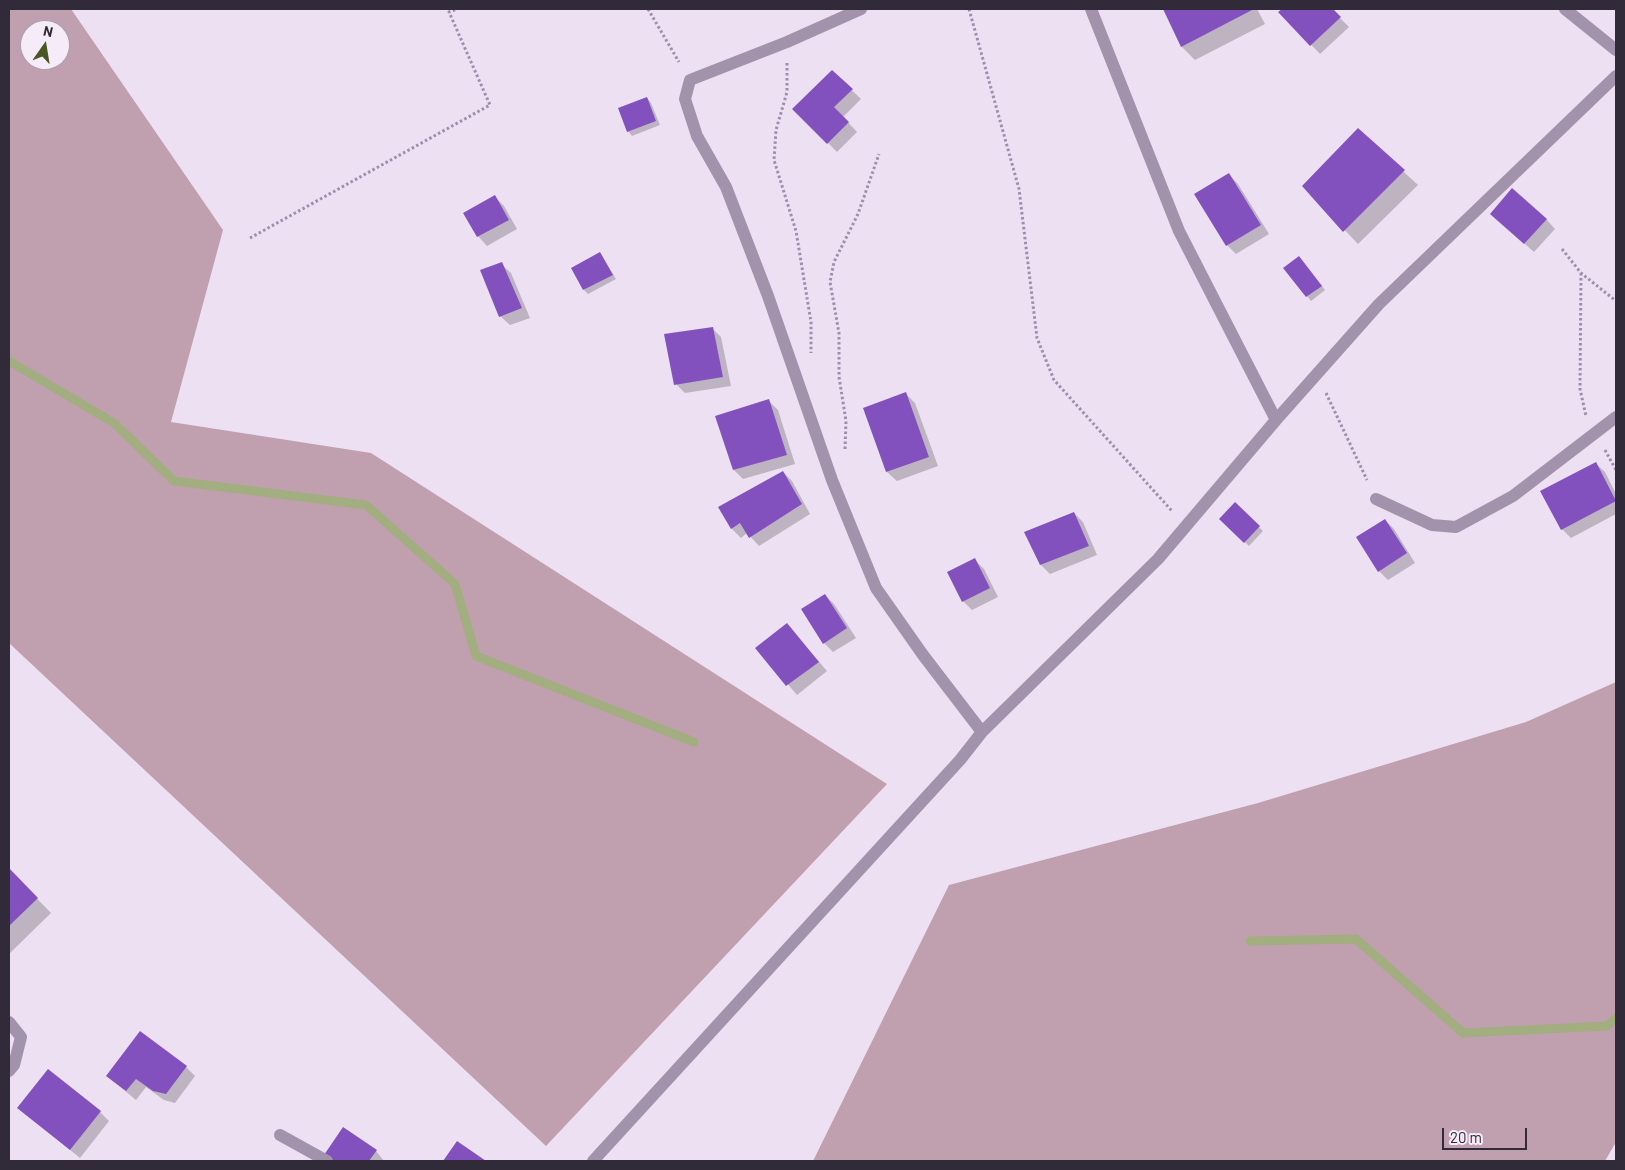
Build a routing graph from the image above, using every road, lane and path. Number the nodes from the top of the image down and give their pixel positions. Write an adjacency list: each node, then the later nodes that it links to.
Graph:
1 (457, 9): 12 (path)
2 (648, 9): 10 (path)
3 (860, 9): 7 (street)
4 (969, 9): 23 (path)
5 (1091, 9): 19 (street)
6 (1565, 9): 8 (street)
7 (787, 42): 10 (street); 16 (path)
8 (1616, 50)
9 (1616, 76): 17 (street)
10 (690, 80): 24 (street)
11 (879, 154): 21 (path)
12 (250, 238)
13 (1562, 249): 14 (path)
14 (1581, 273): 15 (path); 20 (path)
15 (1616, 301)
16 (811, 355)
17 (1317, 374): 19 (street); 22 (path)
18 (1616, 417): 20 (street)
19 (1276, 420): 23 (street)
20 (1591, 438): 22 (street)
21 (844, 459)
22 (1376, 499)
23 (1186, 527): 24 (street)
24 (982, 732): 29 (street)
25 (9, 1022): 26 (street)
26 (9, 1071)
27 (280, 1136): 28 (street)
28 (327, 1161)
29 (593, 1161)

